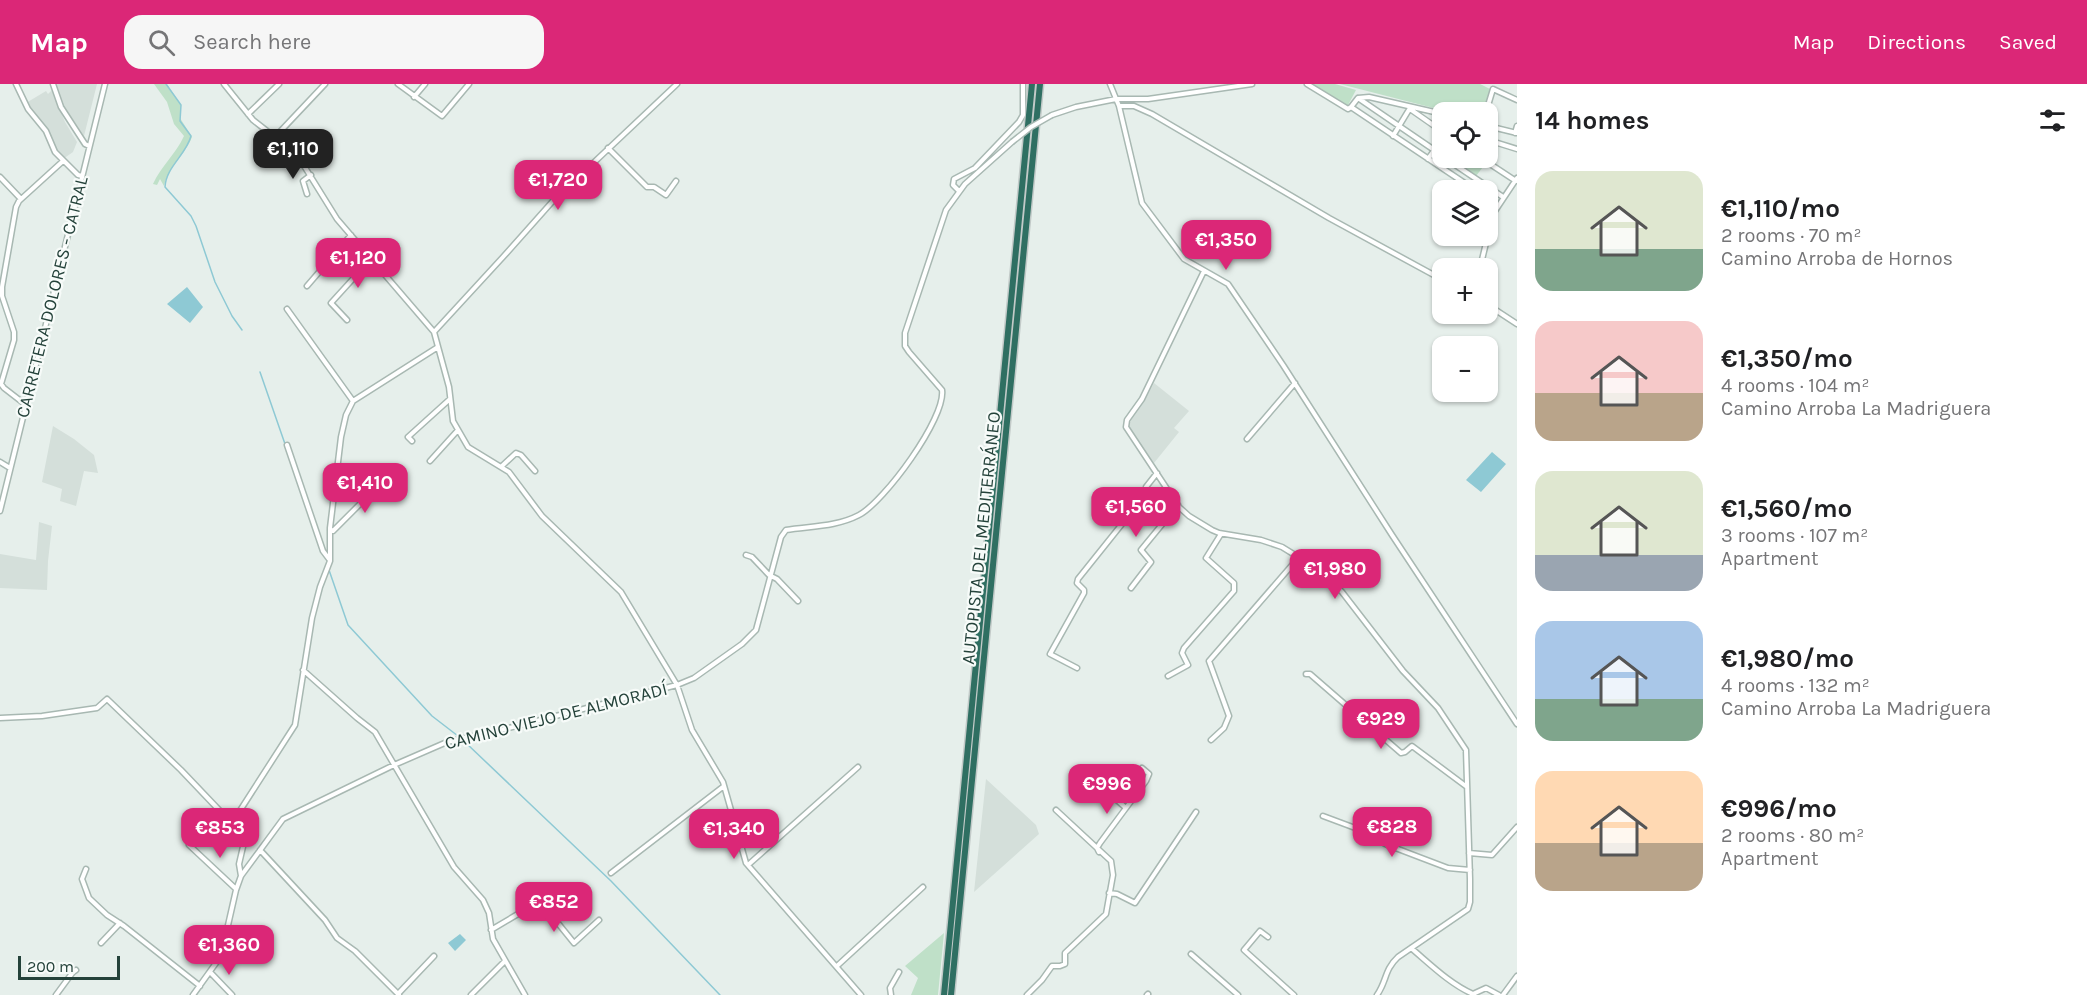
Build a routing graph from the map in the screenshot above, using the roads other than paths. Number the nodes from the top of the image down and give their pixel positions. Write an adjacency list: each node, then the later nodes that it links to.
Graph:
1 (16, 84): 45 (street)
2 (53, 84): 39 (street)
3 (105, 84): 39 (street, CARRETERA DOLORES - CATRAL)
4 (224, 84): 29 (street)
5 (279, 84): 29 (street)
6 (325, 84): 37 (street)
7 (398, 84): 17 (street)
8 (424, 84): 17 (street)
9 (469, 84): 17 (street)
10 (677, 84): 40 (street)
11 (1023, 84): 56 (street)
12 (1032, 84): 154 (highway, AUTOPISTA DEL MEDITERRÁNEO)
13 (1040, 84): 155 (highway, AUTOPISTA DEL MEDITERRÁNEO)
14 (1110, 84): 20 (street)
15 (1252, 84): 20 (street, CAMINO VIEJO DE ALMORADÍ)
16 (1307, 84): 25 (street)
17 (414, 97)
18 (1358, 98): 19 (street); 23 (street); 25 (street)
19 (1373, 98): 23 (street); 26 (street)
20 (1116, 99): 24 (street); 56 (street, CAMINO VIEJO DE ALMORADÍ, bridge)
21 (1517, 100): 22 (street)
22 (1489, 102)
23 (1368, 105): 32 (street)
24 (1119, 106): 63 (street); 64 (street)
25 (1351, 107): 36 (street)
26 (1410, 107): 27 (street); 30 (street); 32 (street)
27 (1422, 108): 28 (street); 30 (street)
28 (1432, 111)
29 (248, 114): 37 (street)
30 (1419, 115): 31 (street)
31 (1432, 124)
32 (1399, 126): 36 (street); 41 (street)
33 (1517, 126): 35 (street)
34 (1498, 128): 35 (street)
35 (1516, 133)
36 (1393, 136): 44 (street)
37 (275, 137): 49 (street)
38 (1498, 143): 42 (street)
39 (89, 146): 48 (street, CARRETERA DOLORES - CATRAL)
40 (608, 148): 55 (street); 70 (street)
41 (1432, 148)
42 (1517, 149)
43 (1432, 154): 44 (street)
44 (1428, 159): 53 (street)
45 (63, 161): 48 (street); 59 (street)
46 (1498, 167): 52 (street)
47 (1460, 168): 51 (street)
48 (82, 176): 75 (street, CARRETERA DOLORES - CATRAL)
49 (311, 176): 57 (street); 61 (street)
50 (0, 177): 59 (street)
51 (1473, 177): 54 (street); 58 (street)
52 (1516, 179): 58 (street)
53 (1459, 180)
54 (1471, 180)
55 (676, 181)
56 (958, 190): 96 (street, CAMINO VIEJO DE ALMORADÍ)
57 (307, 194)
58 (1503, 197): 60 (street)
59 (21, 199): 75 (street)
60 (1498, 206)
61 (351, 235): 62 (street); 65 (street)
62 (372, 258): 68 (street); 70 (street)
63 (1204, 272): 72 (street); 85 (street)
64 (1432, 274)
65 (307, 286)
66 (287, 309): 74 (street)
67 (1498, 312): 69 (street)
68 (347, 320)
69 (1517, 324)
70 (434, 332): 71 (street)
71 (438, 348): 73 (street); 74 (street)
72 (1295, 383): 77 (street); 105 (street)
73 (450, 399): 76 (street); 78 (street)
74 (353, 401): 91 (street)
75 (26, 405): 83 (street, CARRETERA DOLORES - CATRAL)
76 (458, 430): 80 (street); 82 (street)
77 (1247, 440)
78 (412, 441)
79 (287, 445): 95 (street)
80 (429, 461)
81 (0, 462): 83 (street)
82 (502, 466): 84 (street); 103 (street)
83 (10, 468): 90 (street, CARRETERA DOLORES - CATRAL)
84 (536, 471)
85 (1157, 472): 89 (street); 99 (street)
86 (395, 478): 87 (street)
87 (380, 491): 88 (street); 91 (street)
88 (393, 498)
89 (1178, 505): 92 (street); 97 (street)
90 (0, 511)
91 (330, 530): 95 (street)
92 (1221, 534): 94 (street); 102 (street)
93 (746, 555): 96 (street)
94 (1299, 557): 106 (street); 112 (street)
95 (330, 561): 100 (street)
96 (771, 576): 98 (street); 103 (street, CAMINO VIEJO DE ALMORADÍ)
97 (1131, 588)
98 (798, 601)
99 (1077, 668)
100 (303, 670): 107 (street); 117 (street)
101 (1306, 674): 112 (street)
102 (1168, 676)
103 (677, 686): 107 (street, CAMINO VIEJO DE ALMORADÍ); 111 (street)
104 (0, 718): 117 (street)
105 (1517, 724)
106 (1211, 740)
107 (394, 765): 120 (street, CAMINO VIEJO DE ALMORADÍ); 133 (street)
108 (858, 767): 123 (street)
109 (1142, 768): 113 (street)
110 (1086, 773): 113 (street)
111 (724, 786): 123 (street); 126 (street)
112 (1467, 787): 122 (street)
113 (1126, 808): 121 (street)
114 (1056, 810): 121 (street)
115 (1196, 812): 130 (street)
116 (1323, 816): 125 (street)
117 (232, 823): 127 (street)
118 (1517, 827): 122 (street)
119 (189, 844): 129 (street)
120 (260, 850): 127 (street, CAMINO VIEJO DE ALMORADÍ); 149 (street)
121 (1099, 852): 130 (street)
122 (1469, 853): 125 (street)
123 (748, 865): 140 (street)
124 (86, 869): 132 (street)
125 (1470, 870): 136 (street)
126 (610, 873)
127 (241, 876): 129 (street, CAMINO VIEJO DE ALMORADÍ)
128 (923, 887): 140 (street)
129 (236, 889): 142 (street, CAMINO VIEJO DE ALMORADÍ)
130 (1109, 893): 156 (street)
131 (599, 920): 133 (street)
132 (120, 923): 135 (street); 145 (street)
133 (491, 930): 139 (street)
134 (1268, 937): 158 (street)
135 (101, 943)
136 (1411, 948): 159 (street); 160 (street)
137 (1191, 954): 157 (street)
138 (434, 956): 149 (street)
139 (505, 961): 150 (street); 151 (street)
140 (837, 966): 152 (street)
141 (76, 970): 146 (street)
142 (210, 972): 145 (street, CAMINO VIEJO DE ALMORADÍ); 148 (street)
143 (899, 972): 153 (street)
144 (1517, 976): 160 (street)
145 (200, 986): 147 (street, CAMINO VIEJO DE ALMORADÍ)
146 (56, 995)
147 (193, 995)
148 (232, 995)
149 (399, 995)
150 (471, 995)
151 (525, 995)
152 (861, 995)
153 (891, 995)
154 (944, 995)
155 (951, 995)
156 (1027, 995)
157 (1238, 995)
158 (1294, 995)
159 (1377, 995)
160 (1501, 995)

